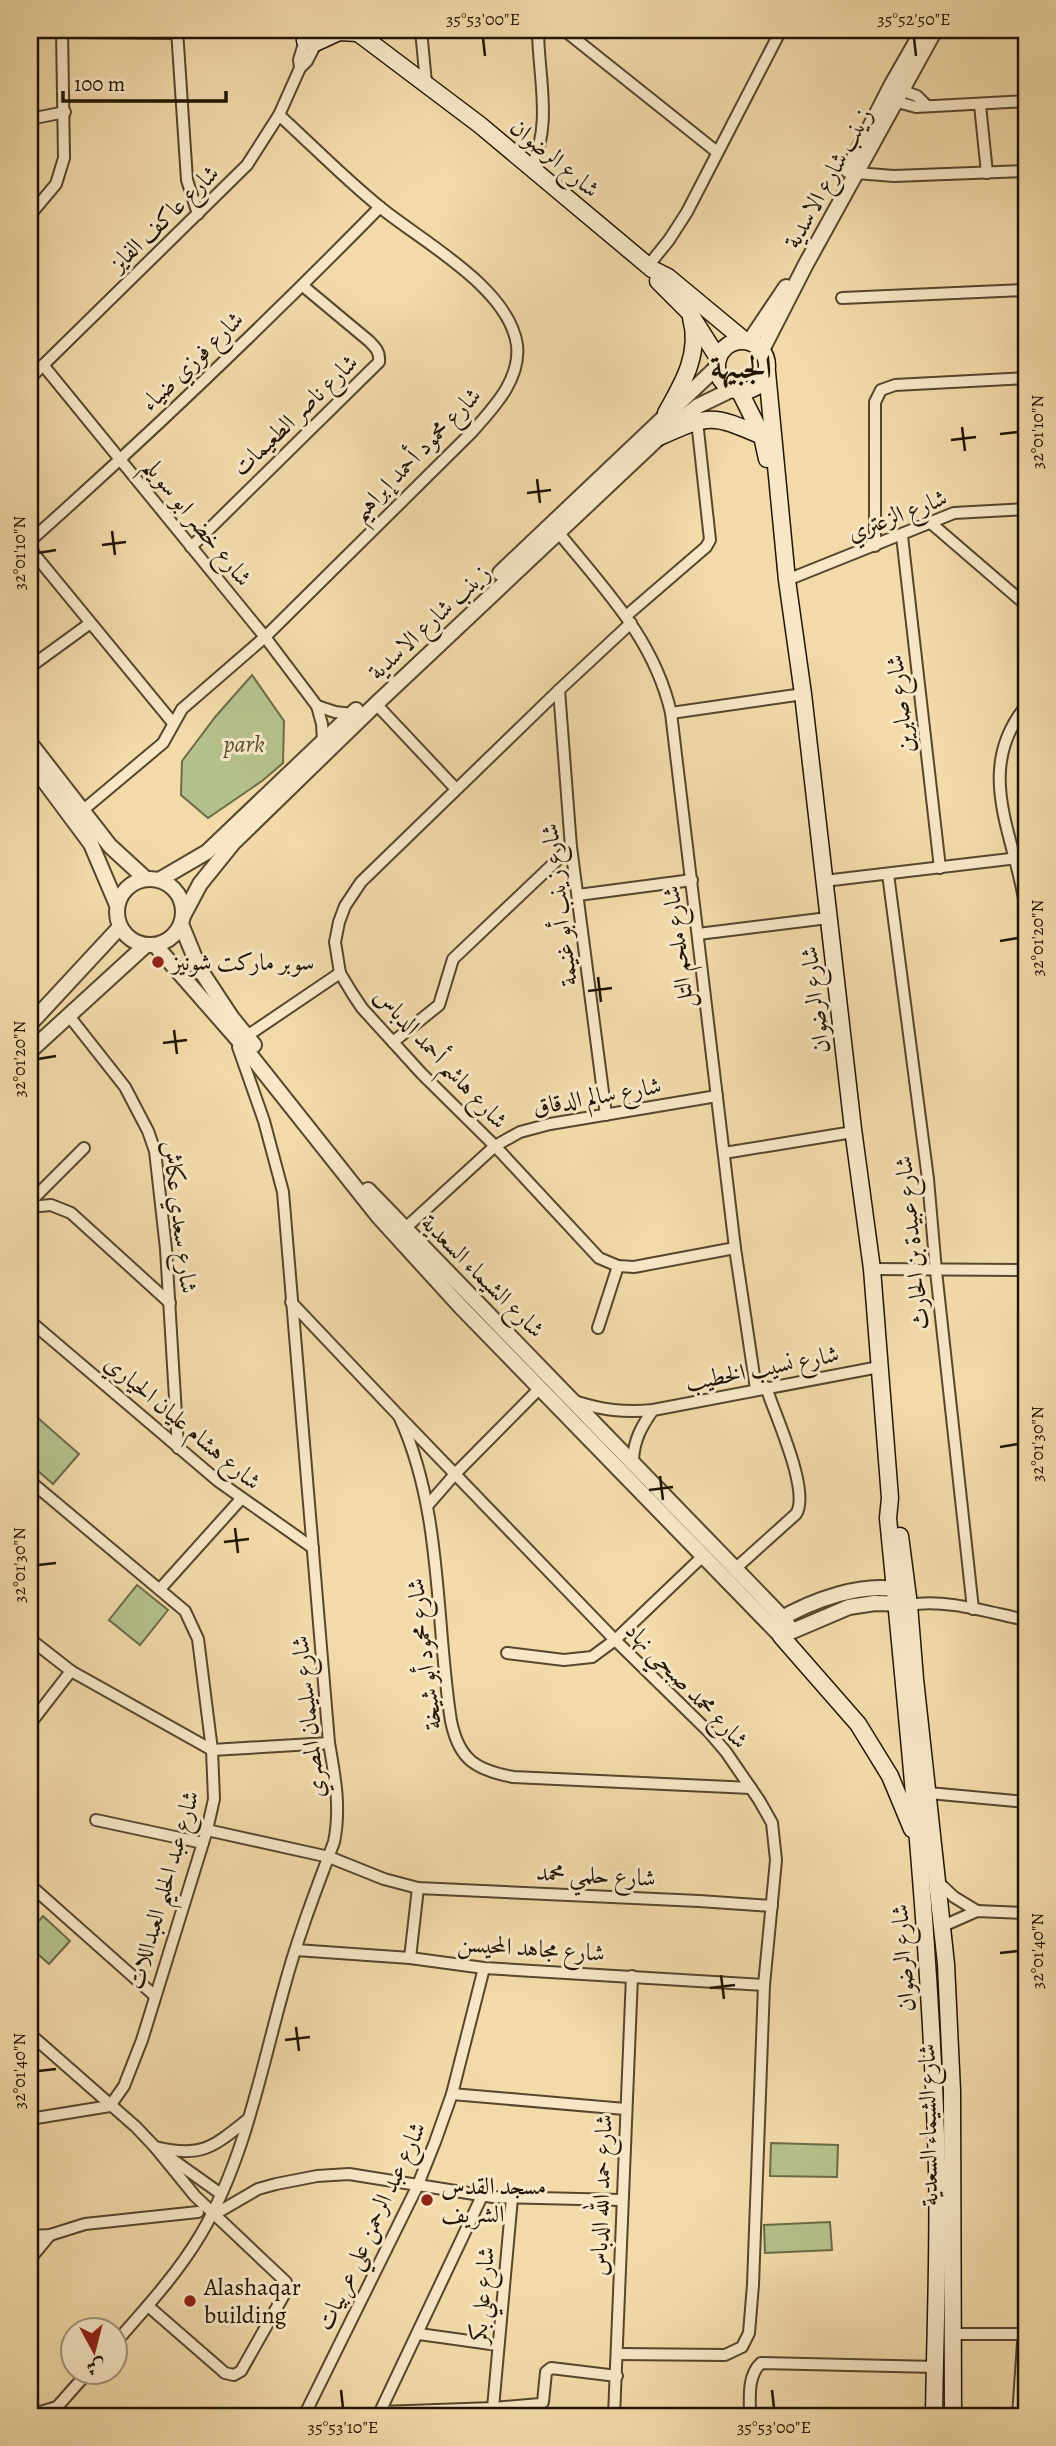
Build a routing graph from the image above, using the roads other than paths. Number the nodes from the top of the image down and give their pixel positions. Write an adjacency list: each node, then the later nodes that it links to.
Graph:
1 (421, 30): 11 (street)
2 (538, 30): 19 (street)
3 (564, 30): 18 (street)
4 (923, 30): 12 (street, زينب شارع الاسدية)
5 (935, 30): 12 (street, زينب شارع الاسدية)
6 (62, 31): 7 (street); 15 (street)
7 (177, 31): 24 (street)
8 (356, 31): 10 (main road); 11 (main road, شارع الرضوان)
9 (777, 31): 18 (street)
10 (311, 35): 16 (street, شارع عاكف الفايز)
11 (426, 83): 19 (main road, شارع الرضوان)
12 (893, 94): 14 (street); 21 (street, زينب شارع الاسدية); 31 (street, زينب شارع الاسدية)
13 (1026, 101): 14 (street)
14 (980, 104): 22 (street)
15 (65, 112): 17 (street); 25 (street)
16 (279, 115): 23 (street, شارع محمود أحمد إبراهيم); 24 (street, شارع عاكف الفايز)
17 (30, 119)
18 (717, 152): 26 (street)
19 (531, 167): 26 (main road, شارع الرضوان)
20 (1026, 171): 22 (street)
21 (856, 173): 22 (street); 31 (street, زينب شارع الاسدية)
22 (987, 173)
23 (380, 207): 27 (street, شارع فوزي ضياء); 58 (street, شارع محمود أحمد إبراهيم)
24 (198, 214): 33 (street, شارع عاكف الفايز)
25 (30, 215)
26 (650, 268): 30 (main road, شارع الرضوان); 31 (main road, شارع الرضوان)
27 (303, 286): 42 (street, شارع فوزي ضياء); 50 (street, شارع ناصر الطعيمات)
28 (1026, 290): 29 (street)
29 (842, 298)
30 (689, 312): 32 (main road, شارع الرضوان); 38 (main road)
31 (752, 344): 32 (main road); 34 (main road)
32 (718, 362): 37 (main road); 38 (street, زينب شارع الاسدية)
33 (43, 366): 36 (street, شارع عاكف الفايز); 42 (street, شارع خضر ابو سويلم)
34 (767, 372): 37 (main road); 43 (main road, شارع الرضوان)
35 (1026, 378): 49 (street)
36 (30, 379)
37 (736, 390): 40 (main road, شارع الرضوان); 41 (street, زينب شارع الاسدية)
38 (666, 413): 66 (street, زينب شارع الاسدية)
39 (697, 421): 40 (main road); 41 (main road); 56 (street, شارع هاشم أحمد الدباس)
40 (762, 436): 43 (main road, شارع الرضوان)
41 (657, 438): 46 (street, زينب شارع الاسدية)
42 (120, 459): 48 (street, شارع فوزي ضياء); 50 (street, شارع خضر ابو سويلم)
43 (778, 498): 52 (main road, شارع الرضوان)
44 (1026, 509): 45 (street, شارع الزعتري)
45 (932, 524): 47 (street, شارع الزعتري); 54 (street)
46 (558, 532): 56 (street, شارع ملحم التل); 62 (street, زينب شارع الاسدية)
47 (902, 536): 49 (street, شارع الزعتري); 76 (street, شارع صابرين)
48 (30, 541)
49 (875, 546): 52 (street, شارع الزعتري)
50 (191, 547): 58 (street, شارع خضر ابو سويلم)
51 (30, 550): 57 (street)
52 (787, 580): 61 (main road, شارع الرضوان)
53 (1026, 589): 54 (street)
54 (1013, 593): 55 (street)
55 (1026, 604)
56 (628, 620): 60 (street, شارع هاشم أحمد الدباس); 65 (street, شارع ملحم التل)
57 (89, 624): 59 (street); 67 (street)
58 (265, 637): 63 (street, شارع خضر ابو سويلم); 67 (street, شارع محمود أحمد إبراهيم)
59 (30, 667)
60 (558, 690): 71 (street, شارع هاشم أحمد الدباس); 73 (street, شارع زينب أبو غنيمة)
61 (803, 694): 65 (street); 80 (main road, شارع الرضوان)
62 (376, 704): 71 (street); 85 (street, زينب شارع الاسدية)
63 (317, 706): 66 (street); 68 (street, شارع خضر ابو سويلم)
64 (1026, 706): 75 (street)
65 (671, 713): 79 (street, شارع ملحم التل)
66 (352, 714): 68 (street, زينب شارع الاسدية)
67 (173, 723): 72 (street, شارع محمود أحمد إبراهيم)
68 (323, 741): 78 (street, زينب شارع الاسدية)
69 (30, 743): 72 (street)
70 (30, 762): 82 (street)
71 (456, 789): 89 (street, شارع هاشم أحمد الدباس)
72 (82, 811): 78 (street)
73 (571, 847): 81 (street, شارع زينب أبو غنيمة); 93 (street)
74 (1026, 857): 75 (street)
75 (1014, 858): 76 (street); 83 (street)
76 (940, 868): 77 (street)
77 (888, 874): 80 (street); 107 (street, شارع عبيدة بن الحارث)
78 (153, 879): 82 (street); 85 (street)
79 (692, 880): 81 (street); 87 (street, شارع ملحم التل)
80 (824, 881): 84 (main road, شارع الرضوان)
81 (578, 895): 96 (street, شارع زينب أبو غنيمة)
82 (117, 905): 86 (street)
83 (1026, 912)
84 (828, 918): 87 (street); 97 (main road, شارع الرضوان)
85 (182, 920): 88 (street); 92 (street, شارع الشيماء السعدية)
86 (120, 927): 88 (street); 91 (street)
87 (698, 934): 95 (street, شارع ملحم التل)
88 (150, 945): 90 (street); 92 (street, شارع الشيماء السعدية)
89 (340, 973): 92 (street); 93 (street, شارع هاشم أحمد الدباس)
90 (69, 1016): 94 (street); 109 (street, شارع سعدي عكاش)
91 (30, 1024)
92 (243, 1039): 102 (street, شارع الشيماء السعدية); 108 (street, شارع سليمان المصري)
93 (393, 1042): 98 (street, شارع هاشم أحمد الدباس)
94 (30, 1051)
95 (717, 1096): 96 (street, شارع سالم الدقاق); 100 (street, شارع ملحم التل)
96 (606, 1115): 98 (street, شارع سالم الدقاق)
97 (853, 1132): 100 (street); 105 (main road, شارع الرضوان)
98 (495, 1146): 102 (street, شارع سالم الدقاق); 104 (street, شارع هاشم أحمد الدباس)
99 (84, 1148): 101 (street)
100 (724, 1153): 103 (street, شارع ملحم التل)
101 (30, 1204): 109 (street)
102 (401, 1233): 113 (street, شارع الشيماء السعدية); 115 (street, شارع الشيماء السعدية)
103 (736, 1248): 104 (street); 114 (street, شارع ملحم التل)
104 (618, 1266): 111 (street)
105 (872, 1269): 107 (street); 112 (main road, شارع الرضوان)
106 (1026, 1270): 107 (street)
107 (936, 1271): 129 (street, شارع عبيدة بن الحارث)
108 (291, 1302): 117 (street, شارع محمود أبو شيخة); 124 (street, شارع سليمان المصري)
109 (170, 1303): 118 (street, شارع سعدي عكاش)
110 (30, 1321): 118 (street, شارع هشام عليان الحياري)
111 (598, 1328)
112 (879, 1367): 114 (street, شارع نسيب الخطيب); 128 (main road, شارع الرضوان)
113 (540, 1388): 120 (street); 125 (street, شارع الشيماء السعدية)
114 (761, 1388): 116 (street, شارع نسيب الخطيب); 126 (street, شارع ملحم التل)
115 (574, 1401): 116 (street, شارع نسيب الخطيب); 119 (street, شارع الشيماء السعدية)
116 (653, 1410): 119 (street)
117 (400, 1416): 120 (street, شارع محمد صبحي نهاد); 123 (street, شارع محمود أبو شيخة)
118 (178, 1448): 122 (street, شارع هشام عليان الحياري)
119 (633, 1460): 126 (street, شارع الشيماء السعدية)
120 (455, 1474): 123 (street); 133 (street, شارع محمد صبحي نهاد)
121 (30, 1481): 127 (street, شارع عبد الحليم العبداللات)
122 (241, 1499): 124 (street, شارع هشام عليان الحياري); 127 (street)
123 (428, 1505): 139 (street, شارع محمود أبو شيخة)
124 (313, 1548): 137 (street, شارع سليمان المصري)
125 (702, 1557): 131 (street, شارع الشيماء السعدية); 133 (street)
126 (736, 1568): 131 (street, شارع الشيماء السعدية)
127 (160, 1589): 138 (street, شارع عبد الحليم العبداللات)
128 (906, 1598): 129 (street); 131 (street); 140 (main road, شارع الرضوان); 145 (main road, شارع الرضوان)
129 (973, 1609): 130 (street)
130 (1026, 1620)
131 (782, 1628): 145 (main road)
132 (30, 1639): 135 (street)
133 (615, 1640): 134 (street); 139 (street, شارع محمد صبحي نهاد)
134 (507, 1653)
135 (71, 1671): 136 (street); 138 (street)
136 (30, 1724)
137 (329, 1743): 138 (street); 146 (street, شارع سليمان المصري)
138 (212, 1751): 143 (street, شارع عبد الحليم العبداللات)
139 (751, 1788): 150 (street, شارع محمد صبحي نهاد)
140 (929, 1793): 141 (street); 147 (main road, شارع الشيماء السعدية)
141 (1026, 1802)
142 (96, 1820): 144 (street)
143 (207, 1830): 144 (street, شارع عبد الحليم العبداللات); 146 (street, شارع حلمي محمد)
144 (203, 1843): 159 (street, شارع عبد الحليم العبداللات)
145 (918, 1844): 162 (main road, شارع الرضوان)
146 (329, 1857): 149 (street, شارع حلمي محمد); 154 (street, شارع سليمان المصري)
147 (939, 1883): 151 (street); 153 (main road, شارع الشيماء السعدية)
148 (30, 1885): 159 (street)
149 (418, 1888): 150 (street, شارع حلمي محمد); 155 (street)
150 (772, 1906): 158 (street, شارع محمد صبحي نهاد)
151 (976, 1911): 152 (street); 153 (street)
152 (1026, 1913)
153 (943, 1926): 161 (main road, شارع الشيماء السعدية)
154 (296, 1950): 155 (street, شارع مجاهد المحيسن); 169 (street, شارع سليمان المصري)
155 (410, 1958): 156 (street, شارع مجاهد المحيسن)
156 (484, 1968): 157 (street, شارع مجاهد المحيسن); 165 (street, شارع عبد الرحمن علي عربيات)
157 (632, 1976): 158 (street, شارع مجاهد المحيسن); 167 (street, شارع حمد الله الدباس)
158 (764, 1985): 190 (street, شارع محمد صبحي نهاد)
159 (155, 1996): 166 (street, شارع عبد الحليم العبداللات)
160 (30, 2034): 166 (street)
161 (950, 2046): 162 (main road); 163 (main road, شارع الشيماء السعدية)
162 (932, 2047): 164 (main road, شارع الرضوان)
163 (952, 2091): 164 (main road); 187 (main road, شارع الشيماء السعدية)
164 (933, 2093): 191 (main road, شارع الرضوان)
165 (452, 2094): 167 (street); 171 (street, شارع عبد الرحمن علي عربيات)
166 (110, 2106): 168 (street); 170 (street)
167 (625, 2109): 176 (street, شارع حمد الله الدباس)
168 (30, 2119)
169 (248, 2119): 170 (street); 172 (street, شارع سليمان المصري)
170 (155, 2147): 172 (street); 173 (street)
171 (417, 2187): 174 (street); 178 (street); 198 (street, شارع عبد الرحمن علي عربيات)
172 (221, 2194): 178 (street, شارع سليمان المصري)
173 (195, 2196): 177 (street); 178 (street)
174 (482, 2196): 175 (street); 186 (street)
175 (512, 2198): 176 (street); 189 (street, شارع علي بكر)
176 (621, 2200): 190 (street, شارع حمد الله الدباس)
177 (198, 2211): 179 (street); 180 (street)
178 (212, 2211): 179 (street, شارع سليمان المصري); 184 (street)
179 (201, 2234): 184 (street, شارع سليمان المصري)
180 (50, 2235): 181 (street); 182 (street)
181 (30, 2236)
182 (30, 2259)
183 (1026, 2298): 188 (street)
184 (148, 2306): 185 (street, شارع سليمان المصري)
185 (130, 2326)
186 (419, 2334): 189 (street); 196 (street)
187 (954, 2334): 188 (street); 202 (main road, شارع الشيماء السعدية)
188 (1023, 2334): 203 (street)
189 (498, 2345): 194 (street, شارع علي بكر)
190 (618, 2354): 192 (street, شارع حمد الله الدباس)
191 (936, 2367): 200 (street); 201 (main road, شارع الرضوان)
192 (617, 2376): 194 (street); 199 (street, شارع حمد الله الدباس)
193 (77, 2386): 195 (street)
194 (493, 2408): 196 (street)
195 (56, 2412): 197 (street)
196 (379, 2414)
197 (30, 2416)
198 (304, 2416)
199 (614, 2416)
200 (750, 2416)
201 (934, 2416)
202 (953, 2416)
203 (1018, 2416)

